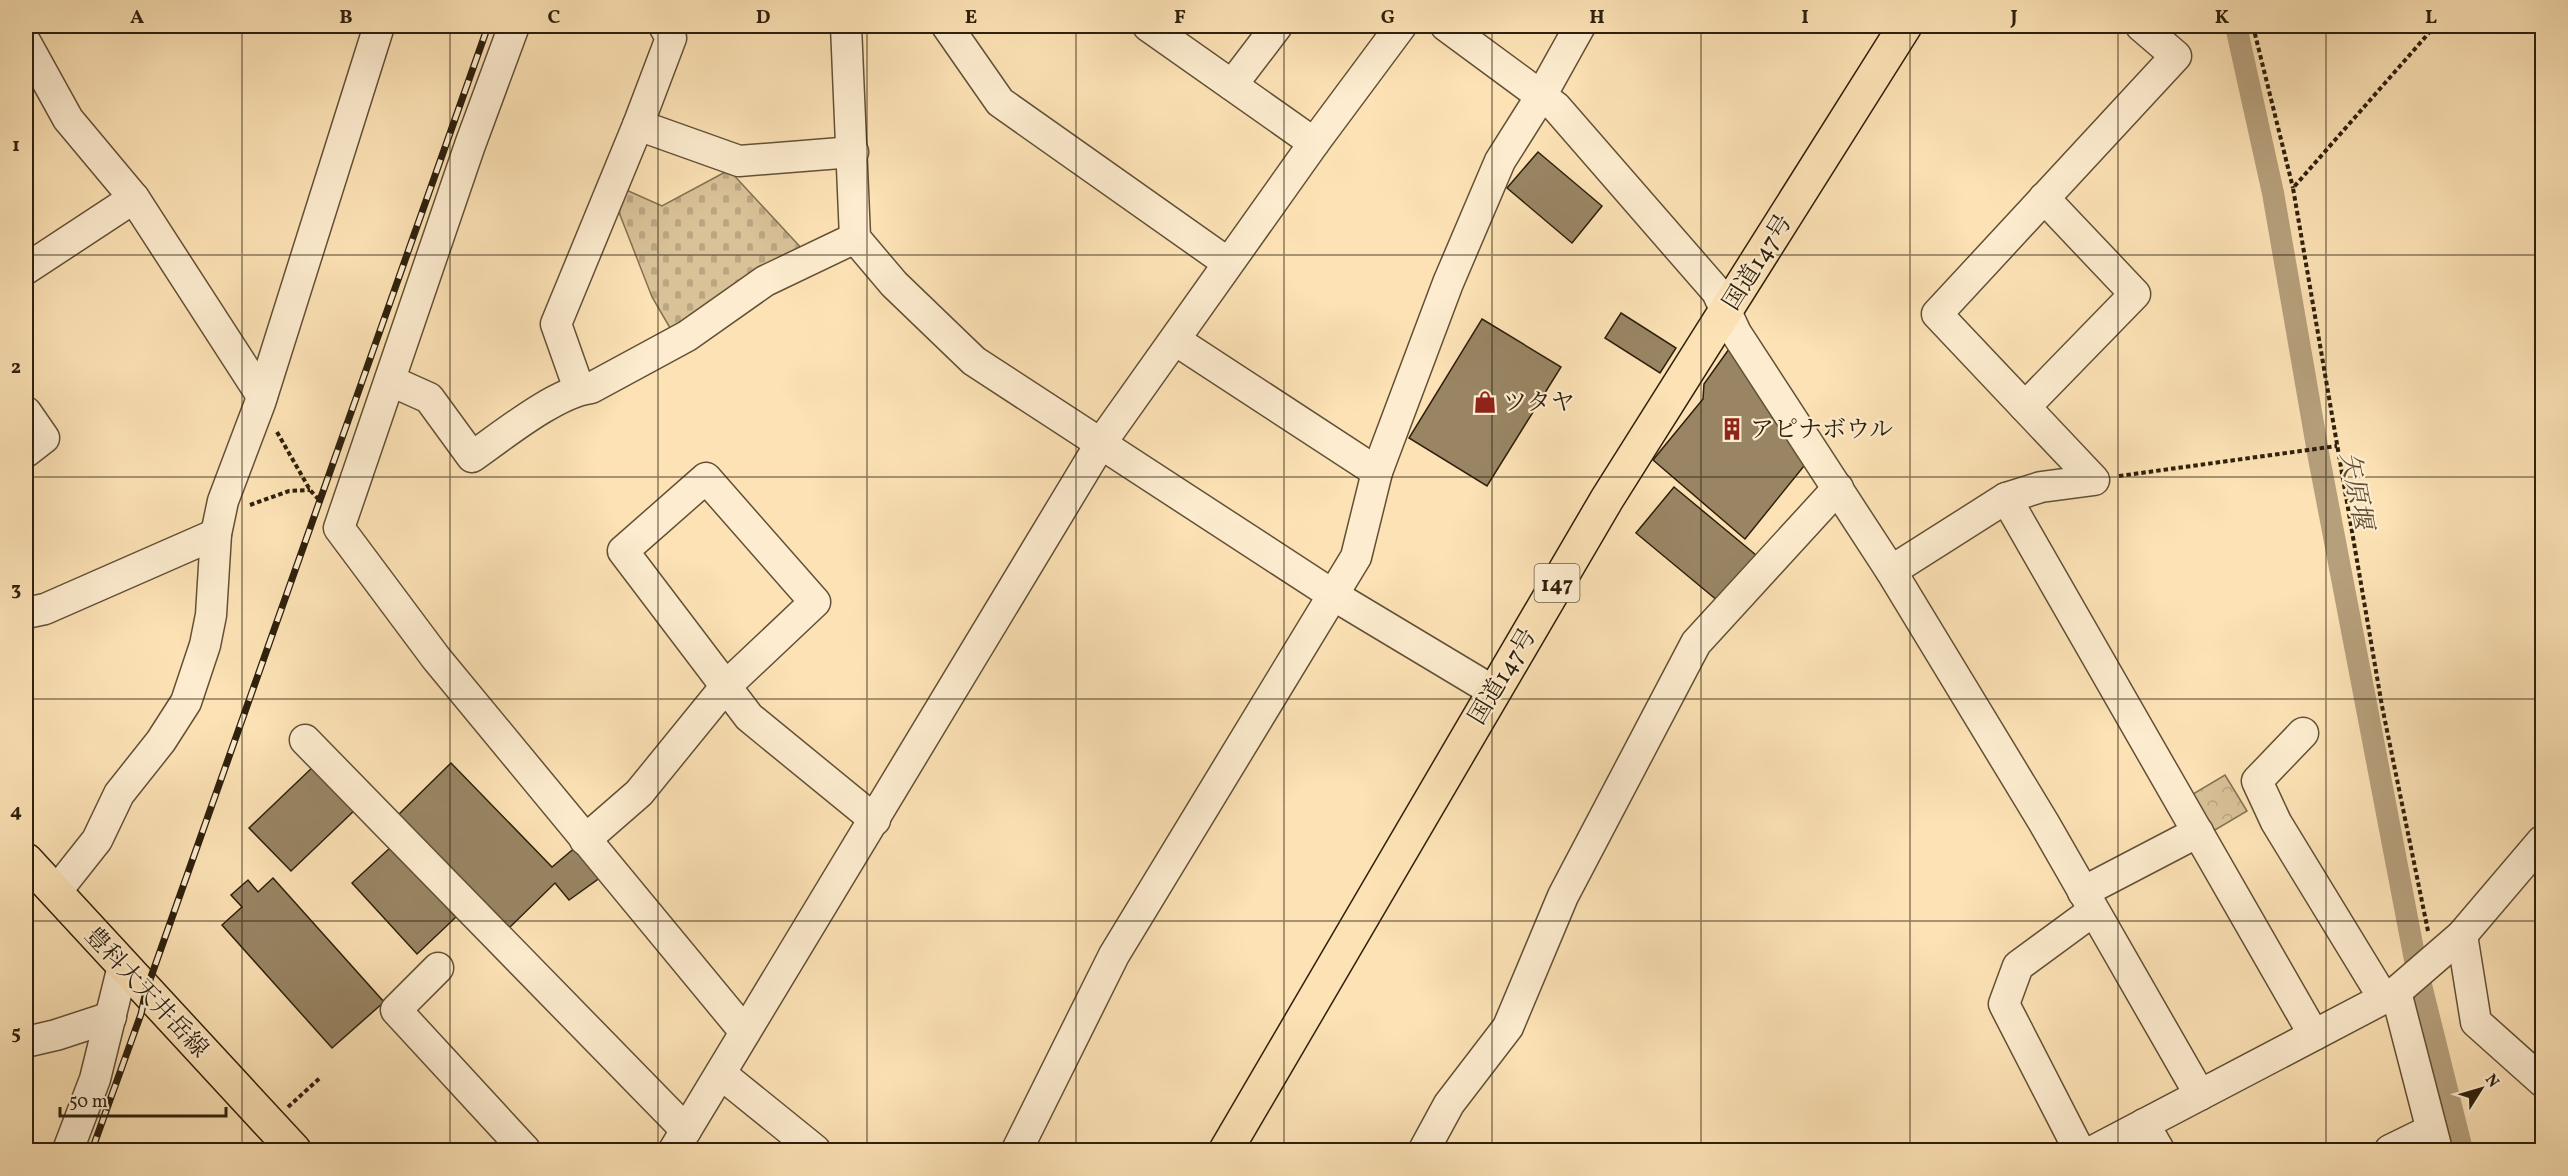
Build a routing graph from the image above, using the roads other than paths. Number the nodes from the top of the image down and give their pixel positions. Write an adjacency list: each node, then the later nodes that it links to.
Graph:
1 (379, 26): 28 (street)
2 (514, 26): 26 (street)
3 (664, 26): 16 (street)
4 (846, 26): 18 (street)
5 (947, 26): 22 (street)
6 (1148, 26): 14 (street)
7 (1277, 26): 14 (street)
8 (1401, 26): 17 (street)
9 (1446, 26): 15 (street)
10 (1580, 26): 15 (street)
11 (1905, 26): 24 (main road, 国道147号 / 147)
12 (2141, 26): 20 (street)
13 (26, 43): 19 (street)
14 (1232, 85): 17 (street)
15 (1541, 96): 24 (street); 33 (street)
16 (638, 125): 18 (street); 27 (street)
17 (1314, 143): 22 (street)
18 (853, 152): 21 (street)
19 (134, 198): 23 (street); 28 (street)
20 (2044, 198): 29 (street); 29 (street)
21 (855, 238): 27 (street); 31 (street)
22 (1228, 264): 25 (street)
23 (26, 269)
24 (1725, 312): 34 (street); 41 (main road, 国道147号 / 147)
25 (1176, 340): 31 (street); 33 (street)
26 (391, 381): 27 (street); 46 (street)
27 (579, 389)
28 (261, 400): 36 (street)
29 (2025, 407): 35 (street)
30 (26, 412): 32 (street)
31 (1101, 443): 38 (street); 44 (street)
32 (26, 452)
33 (1377, 472): 38 (street)
34 (1838, 488): 37 (street); 71 (street)
35 (2006, 498): 37 (street); 45 (street)
36 (218, 524): 39 (street); 49 (street)
37 (1891, 571): 50 (street)
38 (1333, 595): 41 (street); 69 (street)
39 (26, 613)
40 (726, 686): 40 (street); 44 (street); 46 (street)
41 (1493, 692): 70 (main road, 国道147号 / 147)
42 (2303, 732): 54 (street)
43 (305, 740): 63 (street)
44 (875, 820): 56 (street)
45 (2198, 832): 50 (street); 57 (street)
46 (585, 840): 56 (street)
47 (2542, 841): 51 (street)
48 (26, 860): 49 (main road, 豊科大天井岳線)
49 (55, 893): 52 (main road, 豊科大天井岳線)
50 (2088, 902): 61 (street); 72 (street)
51 (2462, 935): 54 (street); 60 (street)
52 (123, 966): 55 (street); 66 (main road, 豊科大天井岳線)
53 (438, 968): 67 (street)
54 (2390, 996): 57 (street); 64 (street)
55 (111, 1017): 58 (street); 65 (street)
56 (745, 1032): 59 (street)
57 (2314, 1035): 61 (street)
58 (26, 1042)
59 (721, 1074): 63 (street); 68 (street)
60 (2542, 1081)
61 (2200, 1095): 62 (street)
62 (2144, 1124): 73 (street); 74 (street)
63 (680, 1140)
64 (2434, 1140): 75 (street)
65 (68, 1150)
66 (294, 1150)
67 (525, 1150)
68 (815, 1150)
69 (1017, 1150)
70 (1226, 1150)
71 (1424, 1150)
72 (2079, 1150)
73 (2095, 1150)
74 (2159, 1150)
75 (2390, 1150)

